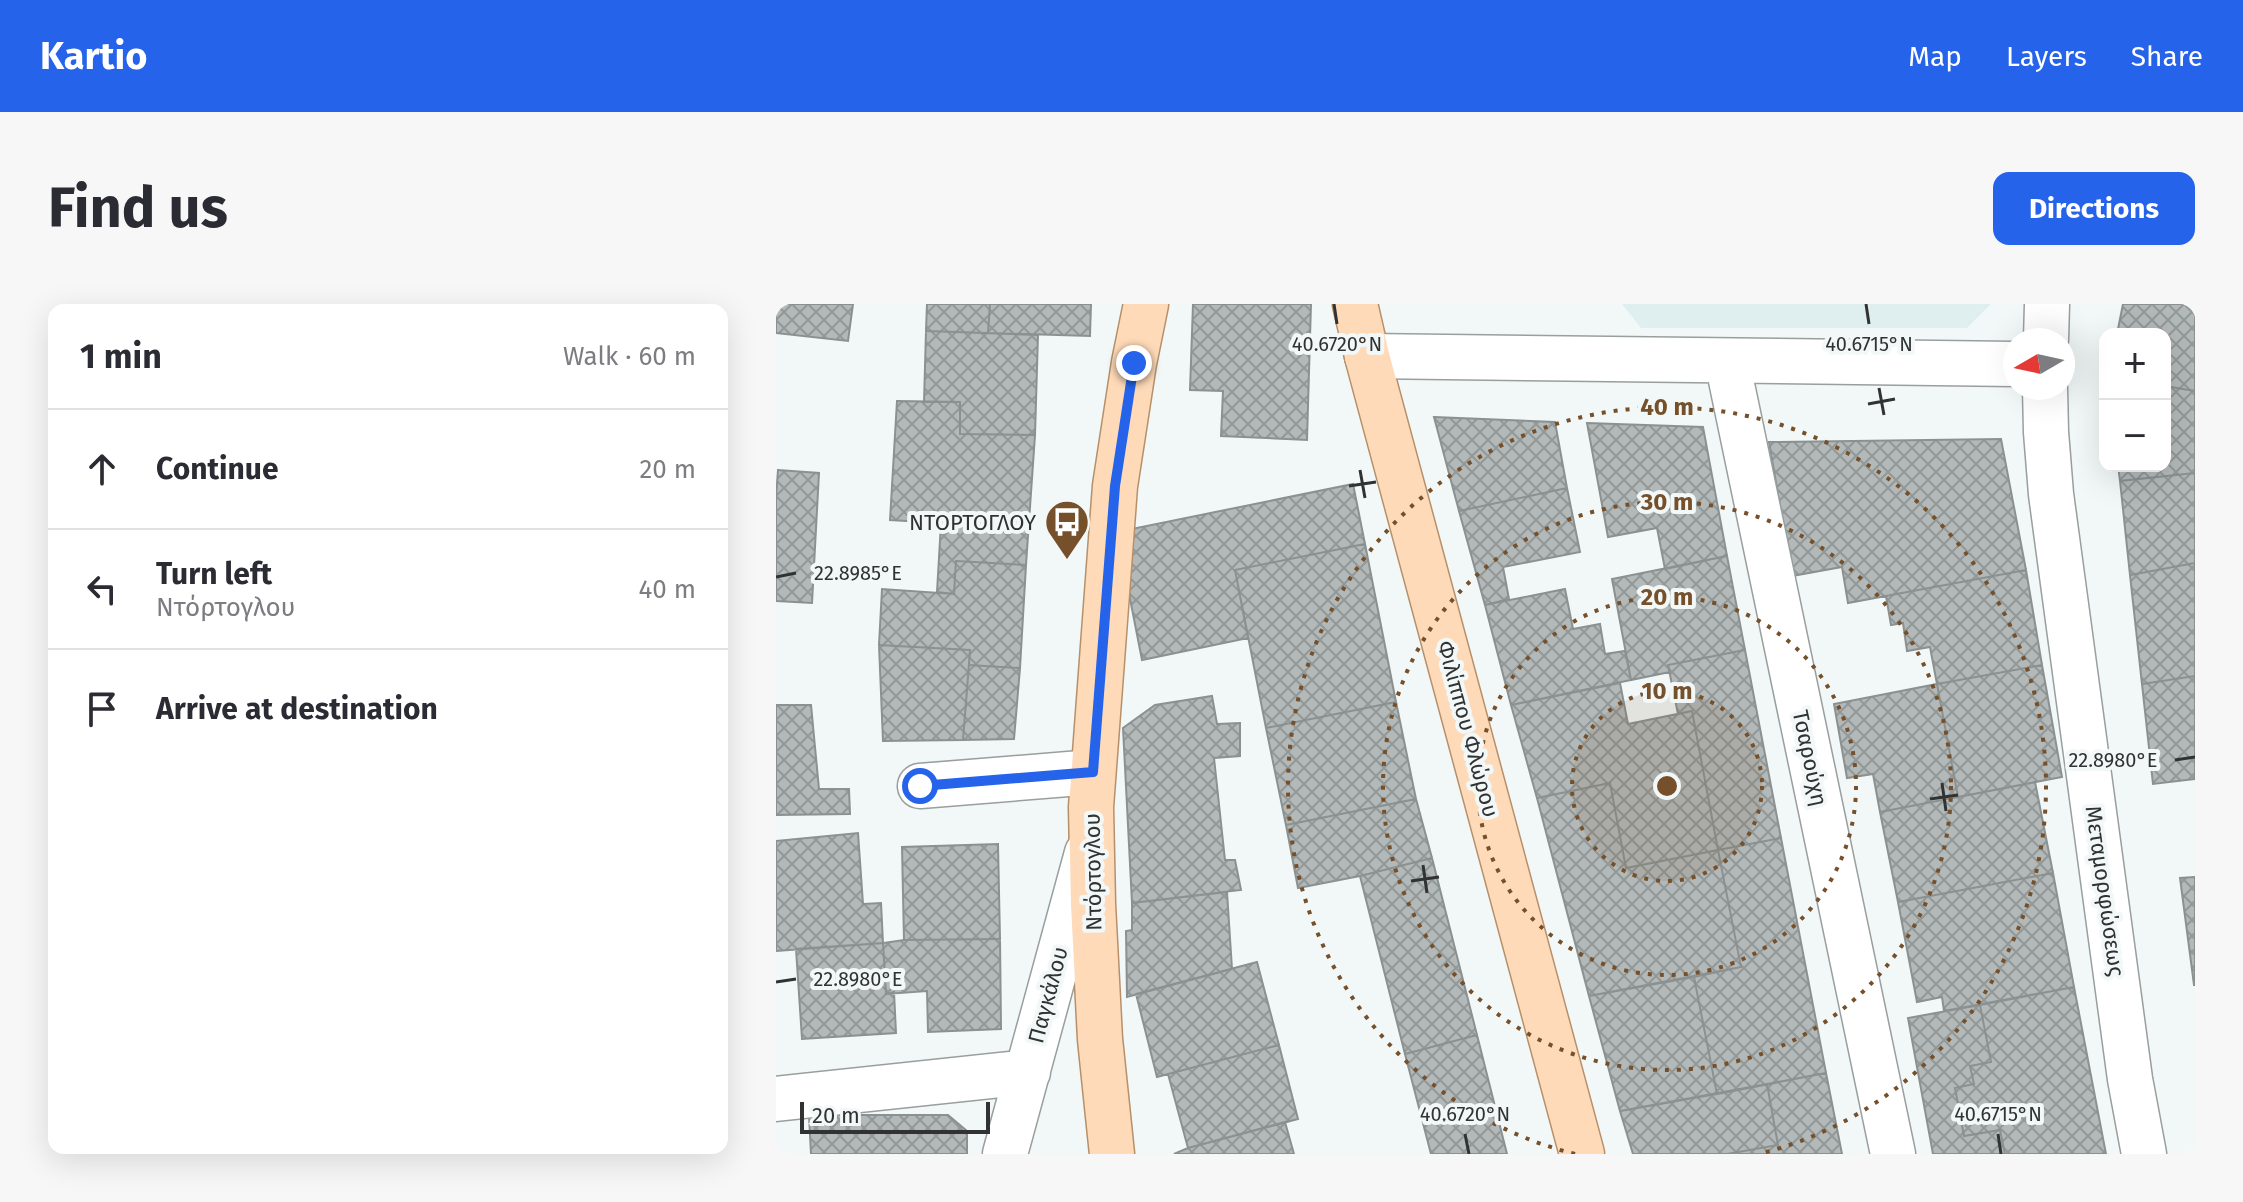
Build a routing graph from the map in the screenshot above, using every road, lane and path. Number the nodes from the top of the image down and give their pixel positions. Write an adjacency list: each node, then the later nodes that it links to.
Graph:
1 (1146, 304): 9 (main road, Ντόρτογλου)
2 (1355, 304): 5 (main road, Φιλίππου Φλώρου)
3 (2047, 304): 4 (street)
4 (2046, 328)
5 (1367, 356): 6 (street); 16 (main road, Φιλίππου Φλώρου)
6 (1727, 361): 7 (street); 17 (street, Τσαρούχη)
7 (2003, 364)
8 (2045, 400): 18 (street, Μεταμορφώσεως)
9 (1093, 772): 10 (street); 11 (main road, Ντόρτογλου)
10 (920, 786)
11 (1091, 835): 12 (street, Παγκάλου); 15 (main road, Ντόρτογλου)
12 (1028, 1072): 13 (street); 14 (street, Παγκάλου)
13 (776, 1099)
14 (1005, 1154)
15 (1112, 1154)
16 (1582, 1154)
17 (1893, 1154)
18 (2144, 1154)

